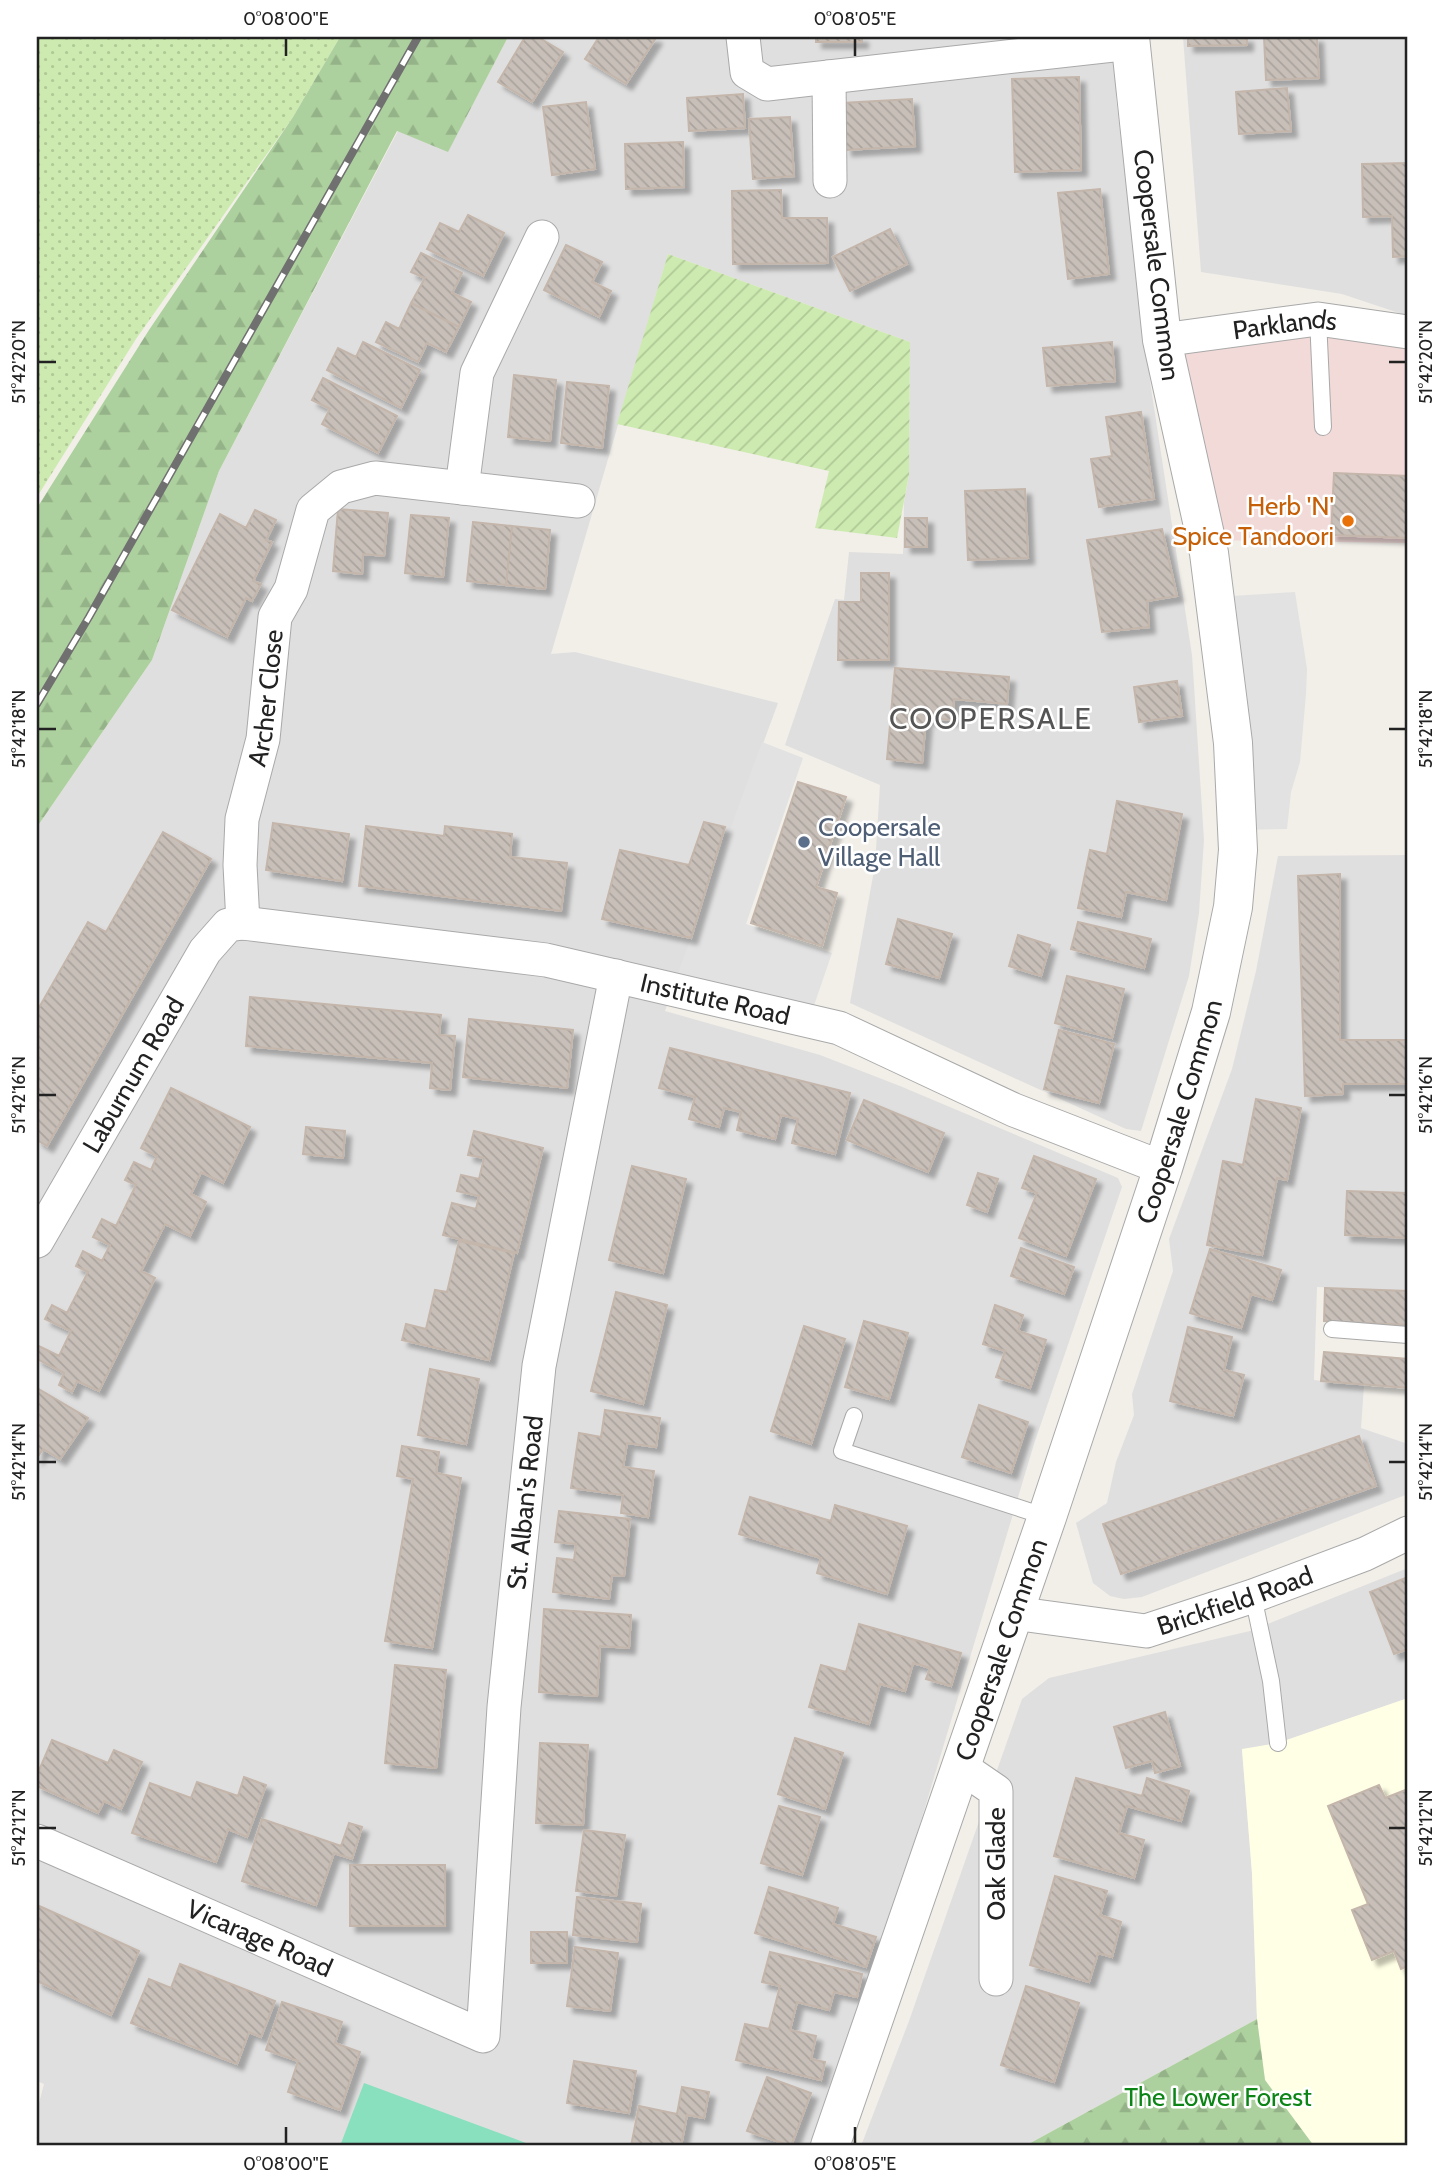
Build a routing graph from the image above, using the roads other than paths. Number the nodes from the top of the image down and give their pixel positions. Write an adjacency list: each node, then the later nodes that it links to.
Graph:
1 (743, 37): 3 (street)
2 (1130, 40): 3 (street); 8 (street, Coopersale Common)
3 (829, 77): 4 (street)
4 (830, 181)
5 (542, 237): 10 (street)
6 (1318, 318): 7 (street, Parklands); 8 (street, Parklands); 9 (lane)
7 (1408, 332)
8 (1162, 340): 14 (street, Coopersale Common)
9 (1324, 427)
10 (462, 488): 11 (street, Archer Close); 12 (street, Archer Close)
11 (578, 501)
12 (243, 923): 13 (street, Institute Road); 15 (street, Laburnum Road)
13 (616, 976): 14 (street, Institute Road); 27 (street, St. Alban's Road)
14 (1163, 1168): 19 (street, Coopersale Common)
15 (37, 1241)
16 (1332, 1329): 17 (lane)
17 (1408, 1335)
18 (854, 1416): 19 (lane)
19 (1047, 1517): 22 (street, Coopersale Common)
20 (1408, 1533): 21 (street, Brickfield Road)
21 (1253, 1596): 22 (street, Brickfield Road); 23 (lane)
22 (1013, 1613): 24 (street, Coopersale Common)
23 (1278, 1744)
24 (961, 1767): 26 (street, Oak Glade); 28 (street, Coopersale Common)
25 (37, 1841): 27 (street, Vicarage Road)
26 (996, 1979)
27 (483, 2036)
28 (830, 2146)

